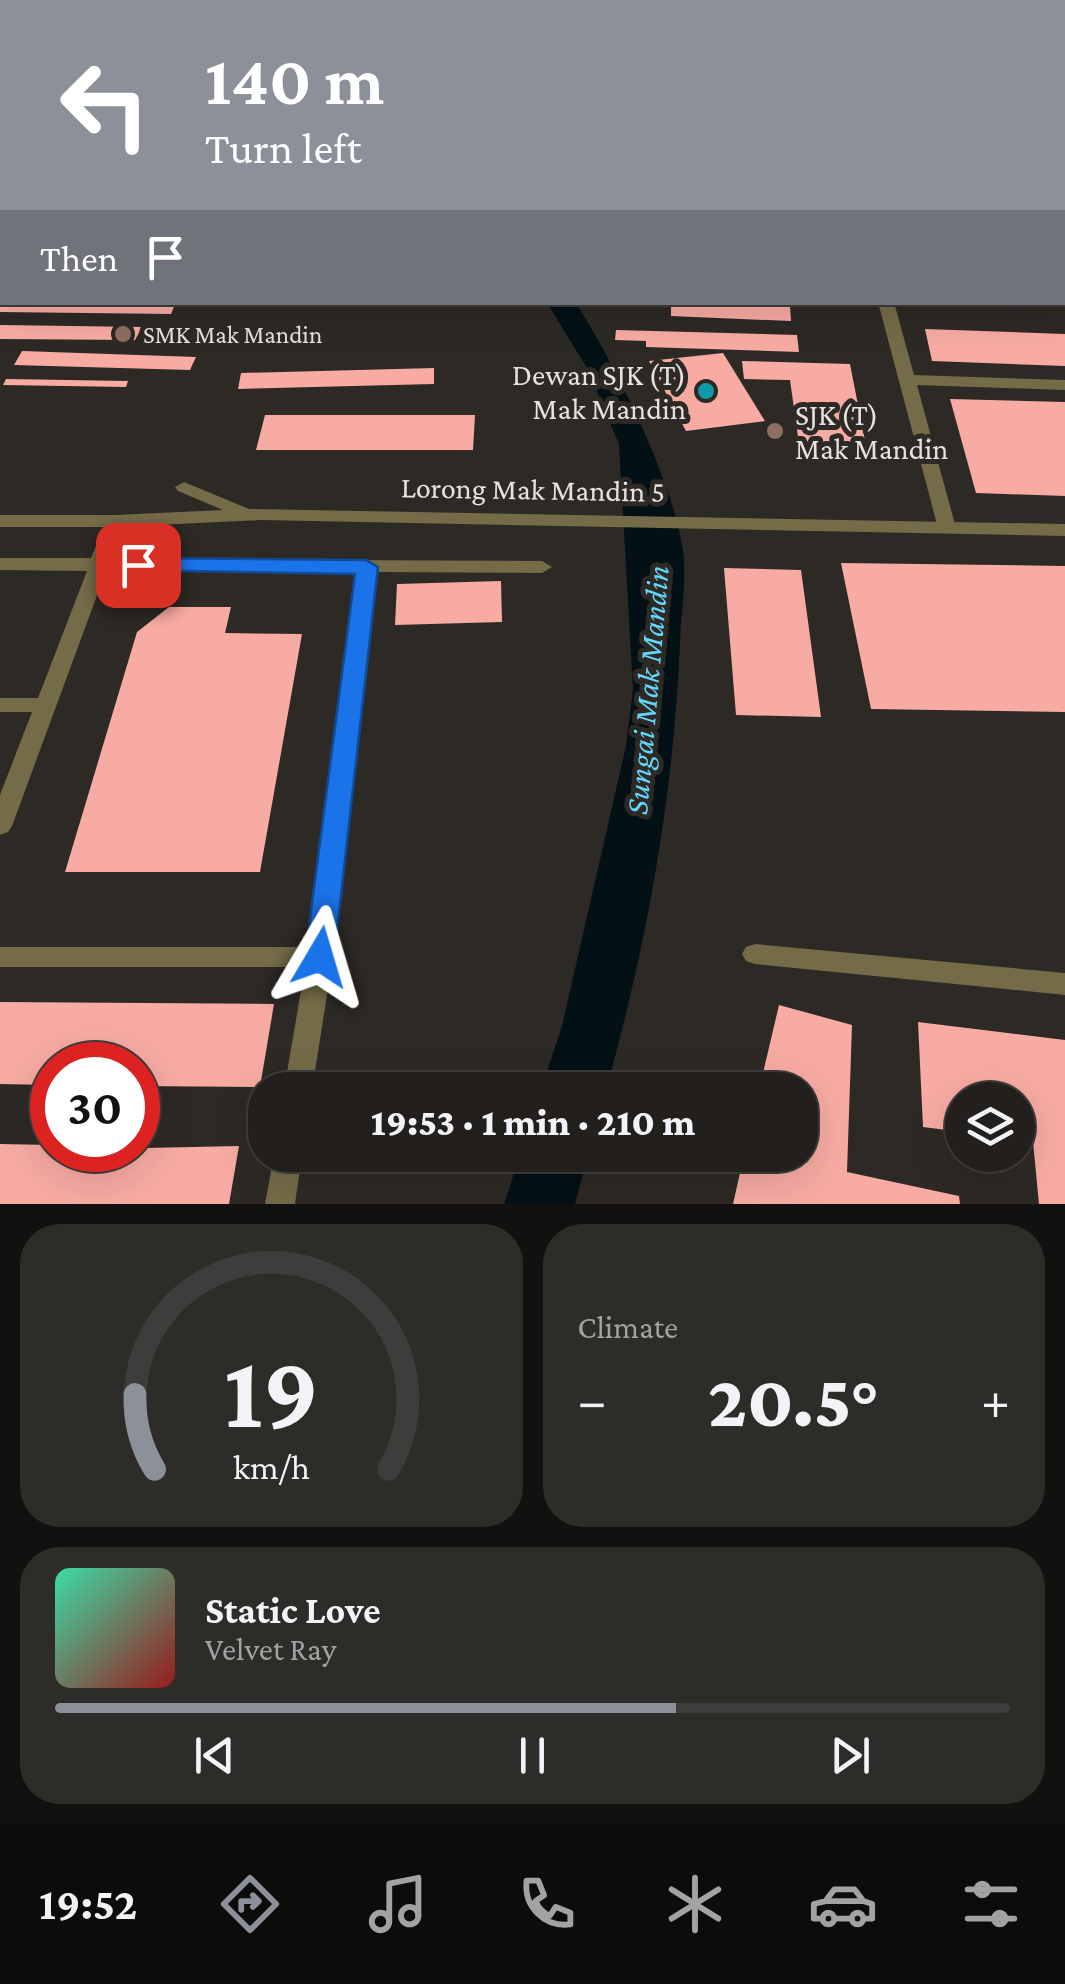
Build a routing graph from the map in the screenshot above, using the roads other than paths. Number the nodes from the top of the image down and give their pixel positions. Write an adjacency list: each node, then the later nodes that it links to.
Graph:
1 (887, 305): 2 (street)
2 (907, 380): 3 (street); 8 (street)
3 (1065, 385)
4 (184, 487): 5 (street)
5 (262, 514): 7 (street, Lorong Mak Mandin 5); 8 (street, Lorong Mak Mandin 5)
6 (0, 521): 7 (street, Lorong Mak Mandin 5)
7 (115, 522): 11 (street)
8 (946, 528): 9 (street, Lorong Mak Mandin 5)
9 (1065, 530)
10 (0, 564): 11 (street)
11 (100, 564): 12 (street); 15 (street)
12 (366, 567): 13 (street); 19 (street)
13 (542, 567)
14 (0, 705): 15 (street)
15 (45, 705): 16 (street)
16 (0, 826)
17 (756, 954): 20 (street)
18 (0, 957): 19 (street)
19 (320, 957): 21 (street)
20 (1065, 984)
21 (301, 1072)
22 (285, 1172): 23 (street)
23 (280, 1204)

